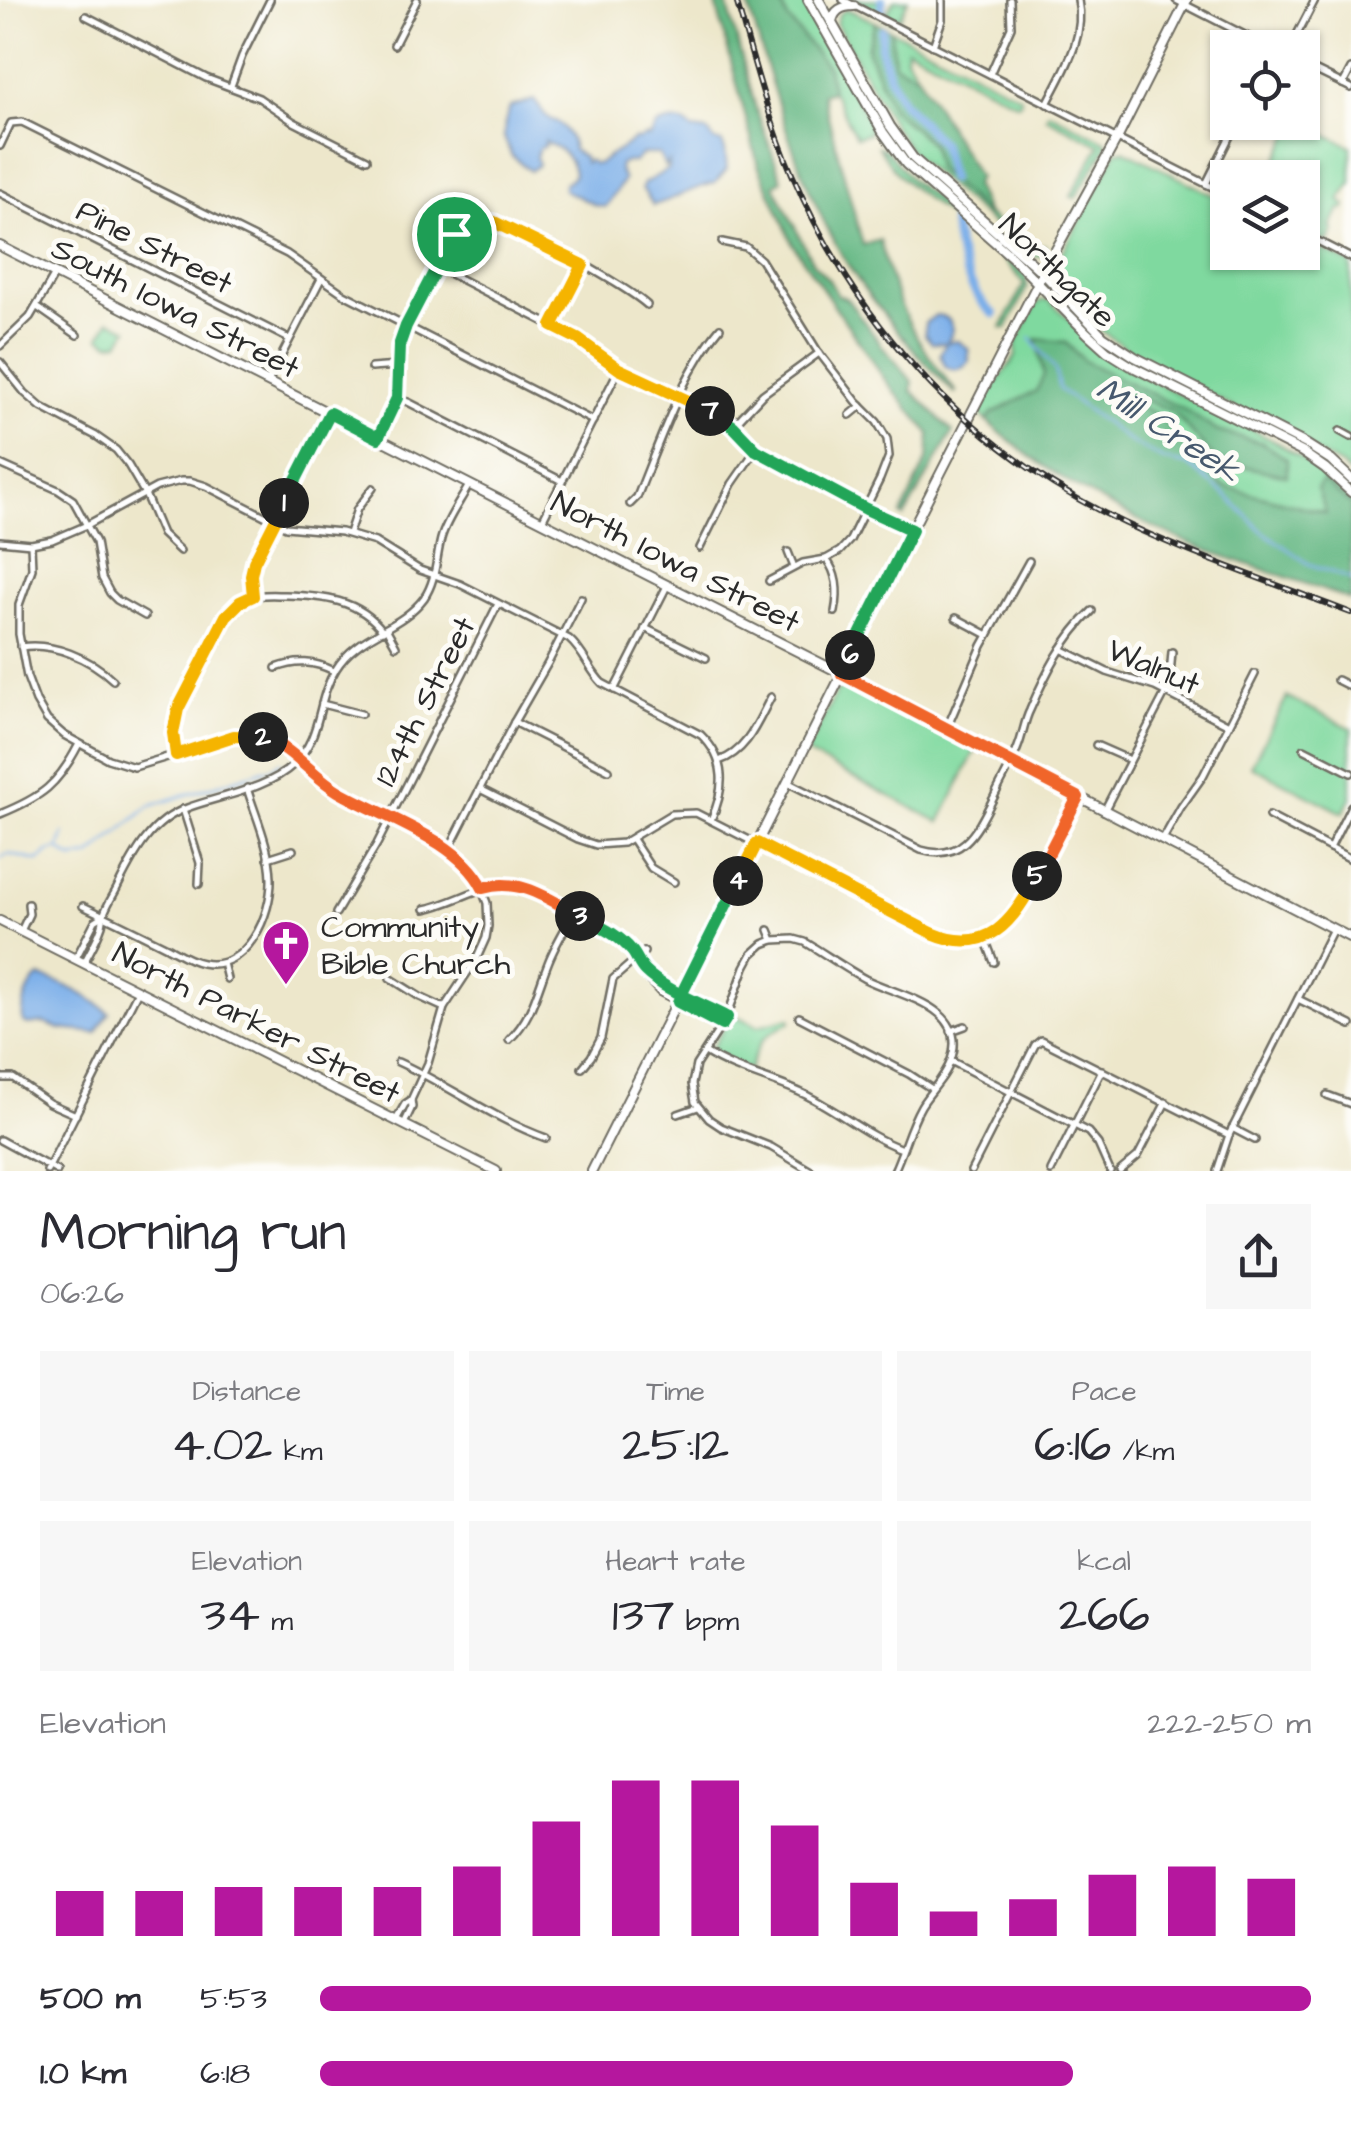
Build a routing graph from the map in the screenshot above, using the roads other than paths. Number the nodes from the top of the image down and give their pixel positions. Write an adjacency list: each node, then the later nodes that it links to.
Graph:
1 (270, 0): 22 (street)
2 (417, 0): 16 (street)
3 (808, 0): 39 (main road, Northgate)
4 (820, 0): 13 (main road, Northgate)
5 (844, 0): 11 (street)
6 (942, 0): 17 (street)
7 (1010, 0): 20 (street)
8 (1078, 0): 24 (street)
9 (1315, 0): 15 (street)
10 (1183, 2): 14 (street); 25 (main road)
11 (854, 6): 13 (main road); 17 (street)
12 (86, 16): 22 (street)
13 (832, 23): 39 (main road, Northgate)
14 (1236, 30)
15 (1299, 30)
16 (394, 45)
17 (933, 46): 20 (street)
18 (1351, 70): 21 (street)
19 (1320, 73): 21 (street)
20 (990, 74): 24 (street)
21 (1343, 84): 23 (street)
22 (231, 86): 28 (street)
23 (1351, 88)
24 (1047, 104): 25 (street)
25 (1116, 139): 29 (street); 39 (main road)
26 (1229, 140): 29 (street)
27 (0, 146): 40 (street)
28 (366, 159)
29 (1206, 184): 30 (street)
30 (1210, 186)
31 (0, 193): 47 (street, Pine Street)
32 (722, 242): 49 (street)
33 (1320, 243): 35 (street)
34 (0, 246): 38 (main road, South Iowa Street)
35 (1351, 258)
36 (583, 265): 37 (street); 41 (street); 44 (street)
37 (437, 267): 43 (street); 44 (street)
38 (56, 274): 42 (street); 54 (main road, South Iowa Street)
39 (1040, 278): 67 (main road, Northgate); 71 (main road, Northgate); 78 (main road)
40 (321, 279): 43 (street); 47 (street)
41 (647, 304)
42 (36, 308): 46 (street); 48 (street)
43 (406, 326): 51 (street); 60 (street)
44 (552, 326): 53 (street)
45 (720, 328): 56 (street)
46 (77, 335)
47 (289, 339): 54 (street)
48 (0, 346)
49 (819, 354): 57 (street); 61 (street)
50 (0, 362): 72 (street)
51 (398, 366): 52 (street); 55 (street)
52 (370, 368)
53 (619, 369): 56 (street); 60 (street)
54 (268, 382): 58 (main road, South Iowa Street)
55 (397, 398): 64 (street); 68 (street)
56 (680, 398): 61 (street); 73 (street)
57 (861, 406): 59 (street); 74 (street)
58 (330, 413): 64 (main road, North Iowa Street); 76 (street)
59 (850, 415)
60 (593, 422): 68 (street)
61 (733, 426): 65 (street)
62 (1340, 431): 63 (street)
63 (1351, 437)
64 (378, 438): 69 (main road, North Iowa Street)
65 (756, 450): 74 (street); 82 (street)
66 (0, 464): 77 (street)
67 (1351, 479)
68 (562, 481): 75 (street)
69 (470, 484): 75 (main road, North Iowa Street); 88 (street)
70 (373, 488): 79 (street)
71 (1351, 492)
72 (146, 494): 76 (street); 77 (street); 83 (street)
73 (630, 504)
74 (866, 509): 78 (street); 85 (street)
75 (542, 521): 90 (main road, North Iowa Street)
76 (275, 522): 79 (street); 91 (street)
77 (87, 523): 81 (street); 96 (street)
78 (912, 530): 109 (main road)
79 (349, 534): 88 (street)
80 (0, 541): 81 (street)
81 (31, 544): 103 (street)
82 (700, 548)
83 (180, 551)
84 (788, 552): 87 (street)
85 (826, 558): 87 (street); 95 (street)
86 (1030, 561): 100 (street)
87 (794, 568): 89 (street)
88 (434, 576): 93 (street); 99 (street)
89 (769, 581)
90 (668, 586): 98 (street); 109 (main road, North Iowa Street)
91 (253, 596): 99 (street); 125 (street)
92 (580, 598): 101 (street)
93 (498, 604): 101 (street); 141 (street, 124th Street)
94 (1092, 611): 104 (street)
95 (835, 612)
96 (145, 616)
97 (956, 618): 100 (street)
98 (646, 628): 106 (street); 114 (street)
99 (385, 630): 102 (street); 108 (street)
100 (988, 635): 121 (street)
101 (562, 636): 114 (street); 119 (street)
102 (396, 646)
103 (21, 647): 111 (street); 122 (street)
104 (1061, 649): 115 (street, Walnut); 129 (street)
105 (1172, 652): 115 (street)
106 (706, 658)
107 (276, 668): 108 (street)
108 (334, 671): 117 (street)
109 (842, 674): 121 (main road, North Iowa Street); 132 (main road)
110 (1255, 674): 120 (street)
111 (112, 680)
112 (1337, 680): 113 (street)
113 (1351, 687)
114 (614, 690): 128 (street)
115 (1166, 692): 120 (street, Walnut); 127 (street)
116 (771, 696): 128 (street)
117 (322, 704): 118 (street); 126 (street)
118 (361, 714)
119 (514, 722): 130 (street); 134 (street)
120 (1230, 724): 144 (street)
121 (947, 728): 129 (main road, North Iowa Street)
122 (79, 744): 125 (street); 139 (street)
123 (1096, 745): 127 (street)
124 (1304, 749): 131 (street)
125 (176, 755): 126 (street)
126 (298, 759): 133 (street); 141 (street)
127 (1130, 760): 138 (street)
128 (719, 761): 142 (street)
129 (1012, 762): 132 (street); 135 (main road, North Iowa Street)
130 (609, 770)
131 (1351, 773)
132 (788, 782): 145 (main road)
133 (246, 788): 137 (street); 149 (street)
134 (480, 789): 143 (street); 147 (street)
135 (1078, 797): 138 (main road, North Iowa Street); 164 (street)
136 (1351, 806): 146 (street)
137 (183, 809): 152 (street); 159 (street)
138 (1104, 811): 144 (main road, North Iowa Street)
139 (0, 814)
140 (1268, 816): 146 (street)
141 (390, 818): 147 (street); 157 (street, 124th Street)
142 (711, 820): 143 (street); 145 (street)
143 (632, 838): 151 (street)
144 (1162, 841): 161 (main road, North Iowa Street)
145 (757, 843): 164 (street); 175 (main road)
146 (1330, 848): 150 (street)
147 (449, 849): 153 (street)
148 (293, 850): 149 (street)
149 (268, 858): 170 (street)
150 (1351, 858)
151 (674, 882)
152 (199, 884)
153 (483, 888): 156 (street); 158 (street); 177 (street)
154 (28, 904): 163 (street)
155 (83, 906): 159 (street)
156 (425, 908)
157 (336, 913)
158 (574, 913): 168 (street); 184 (street)
159 (104, 916): 169 (street); 170 (street)
160 (0, 921): 163 (main road, North Parker Street)
161 (1334, 929): 165 (main road, North Iowa Street); 176 (street)
162 (769, 930): 166 (street)
163 (20, 931): 169 (main road, North Parker Street)
164 (984, 936): 171 (street)
165 (1351, 938)
166 (772, 940): 178 (street); 183 (street)
167 (644, 952): 168 (street)
168 (636, 958): 175 (street); 188 (street)
169 (80, 960): 174 (main road, North Parker Street)
170 (223, 962): 173 (street)
171 (994, 962)
172 (390, 978): 177 (street)
173 (227, 979)
174 (139, 990): 199 (street); 200 (main road, North Parker Street)
175 (680, 998): 178 (street); 180 (street); 211 (main road)
176 (1298, 998): 182 (street); 202 (street)
177 (444, 1008): 190 (street)
178 (727, 1017): 180 (street)
179 (798, 1018): 192 (street)
180 (722, 1025): 185 (street)
181 (965, 1026): 183 (street)
182 (1351, 1026)
183 (951, 1031): 187 (street)
184 (509, 1040)
185 (705, 1052): 197 (street); 206 (street)
186 (398, 1062): 190 (street)
187 (951, 1062): 192 (street); 193 (street)
188 (582, 1068)
189 (1102, 1070): 193 (street); 195 (street); 201 (street)
190 (424, 1074): 200 (street); 203 (street)
191 (2, 1077): 199 (street)
192 (932, 1089): 206 (street)
193 (1012, 1092): 201 (street); 214 (street)
194 (1328, 1096): 196 (street)
195 (1166, 1102): 202 (street); 217 (street)
196 (1351, 1104)
197 (698, 1108): 198 (street); 212 (street)
198 (678, 1114)
199 (76, 1116): 208 (street)
200 (400, 1122): 207 (main road, North Parker Street)
201 (1075, 1124): 215 (street); 216 (street)
202 (1230, 1131): 205 (street); 218 (street)
203 (546, 1138)
204 (0, 1140): 208 (street)
205 (1255, 1140)
206 (902, 1149): 213 (street)
207 (480, 1167): 210 (main road, North Parker Street)
208 (48, 1169): 209 (street)
209 (57, 1171)
210 (496, 1171)
211 (592, 1171)
212 (811, 1171)
213 (894, 1171)
214 (971, 1171)
215 (1051, 1171)
216 (1110, 1171)
217 (1120, 1171)
218 (1217, 1171)

